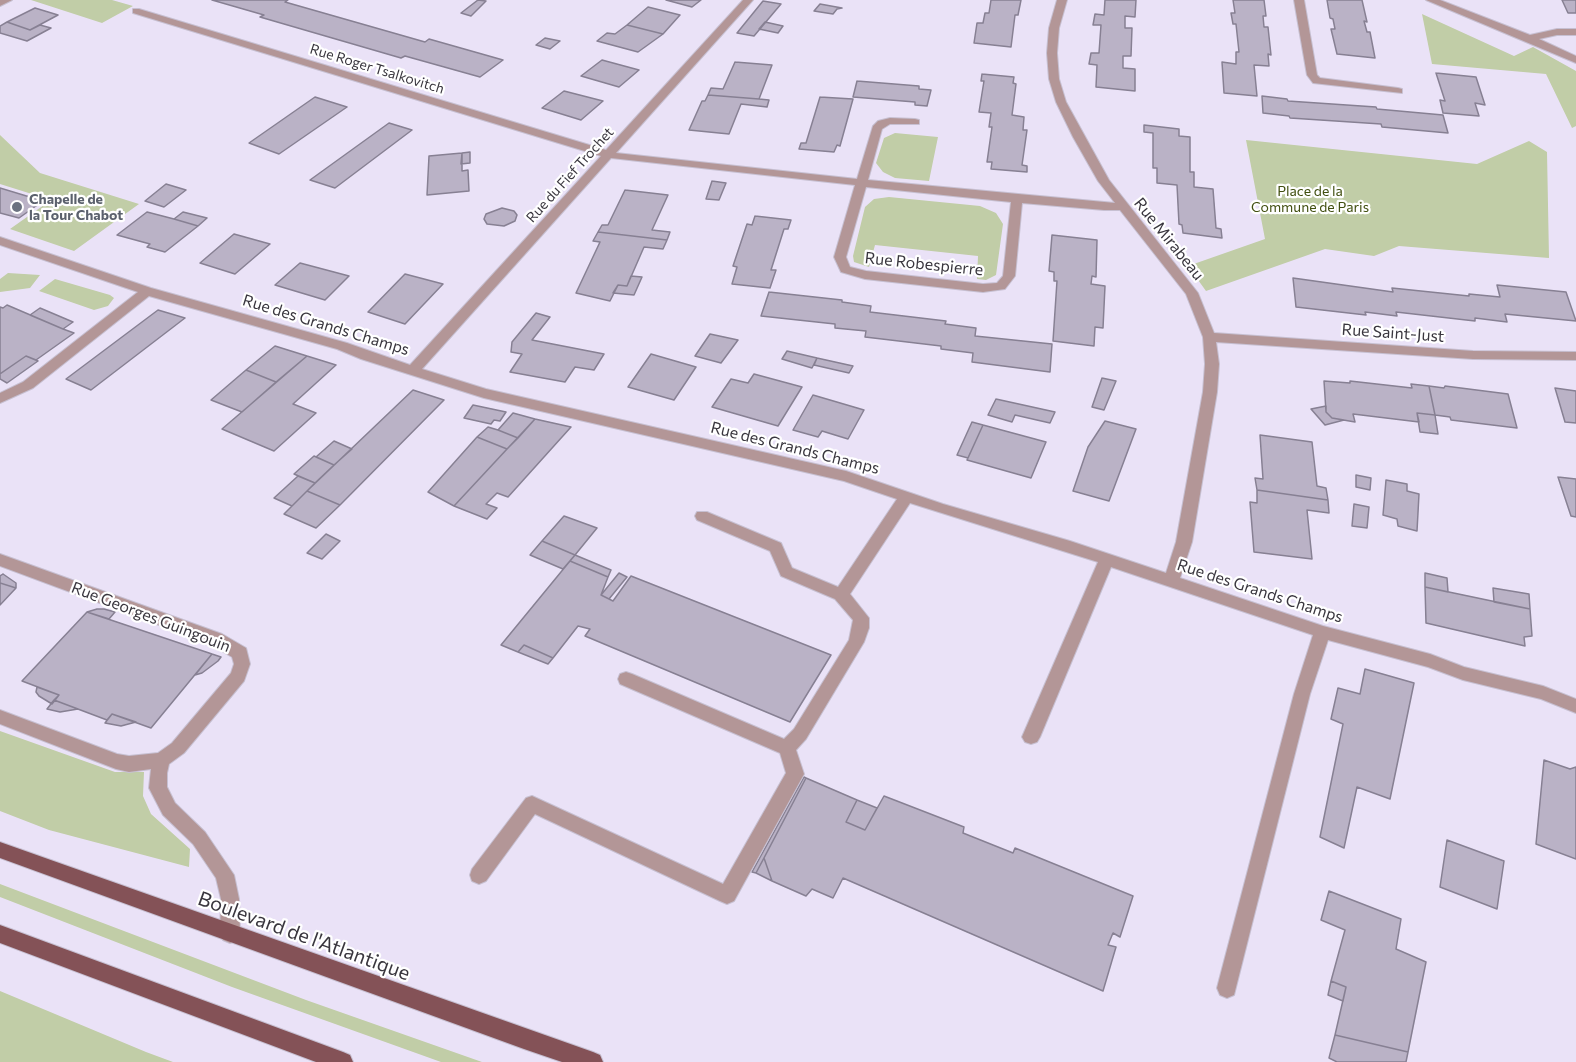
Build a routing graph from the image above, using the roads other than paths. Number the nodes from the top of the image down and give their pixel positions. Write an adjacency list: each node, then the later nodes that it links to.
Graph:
1 (7, 0): 6 (street)
2 (748, 0): 13 (street, Rue du Fief Trochet)
3 (1062, 0): 16 (street, Rue Mirabeau)
4 (1299, 0): 11 (street)
5 (1431, 0): 9 (street)
6 (0, 3)
7 (136, 11): 13 (street, Rue Roger Tsalkovitch)
8 (1576, 32): 9 (street)
9 (1529, 38): 10 (street)
10 (1576, 60)
11 (1398, 91)
12 (915, 122): 14 (street, Rue Robespierre)
13 (610, 154): 14 (street); 21 (street, Rue du Fief Trochet)
14 (861, 182): 15 (street); 15 (street, Rue Robespierre)
15 (1017, 200): 16 (street)
16 (1122, 206): 19 (street, Rue Mirabeau)
17 (0, 241): 18 (street, Rue des Grands Champs)
18 (147, 291): 21 (street, Rue des Grands Champs); 22 (street)
19 (1209, 337): 20 (street, Rue Saint-Just); 27 (street, Rue Mirabeau)
20 (1576, 356)
21 (413, 370): 23 (street, Rue des Grands Champs)
22 (0, 398)
23 (906, 496): 26 (street, Rue des Grands Champs); 28 (street)
24 (702, 516): 28 (street)
25 (0, 560): 35 (street, Rue Georges Guingouin)
26 (1107, 560): 27 (street, Rue des Grands Champs); 33 (street)
27 (1171, 581): 29 (street, Rue des Grands Champs)
28 (842, 595): 34 (street)
29 (1322, 632): 31 (street, Rue des Grands Champs); 40 (street)
30 (626, 679): 34 (street)
31 (1576, 706)
32 (0, 717): 35 (street)
33 (1031, 736)
34 (787, 748): 37 (street)
35 (162, 760): 39 (street)
36 (0, 850): 39 (main road, Boulevard de l'Atlantique)
37 (479, 875)
38 (0, 934): 41 (main road)
39 (230, 934): 42 (main road, Boulevard de l'Atlantique)
40 (1227, 988)
41 (343, 1062)
42 (593, 1062)

